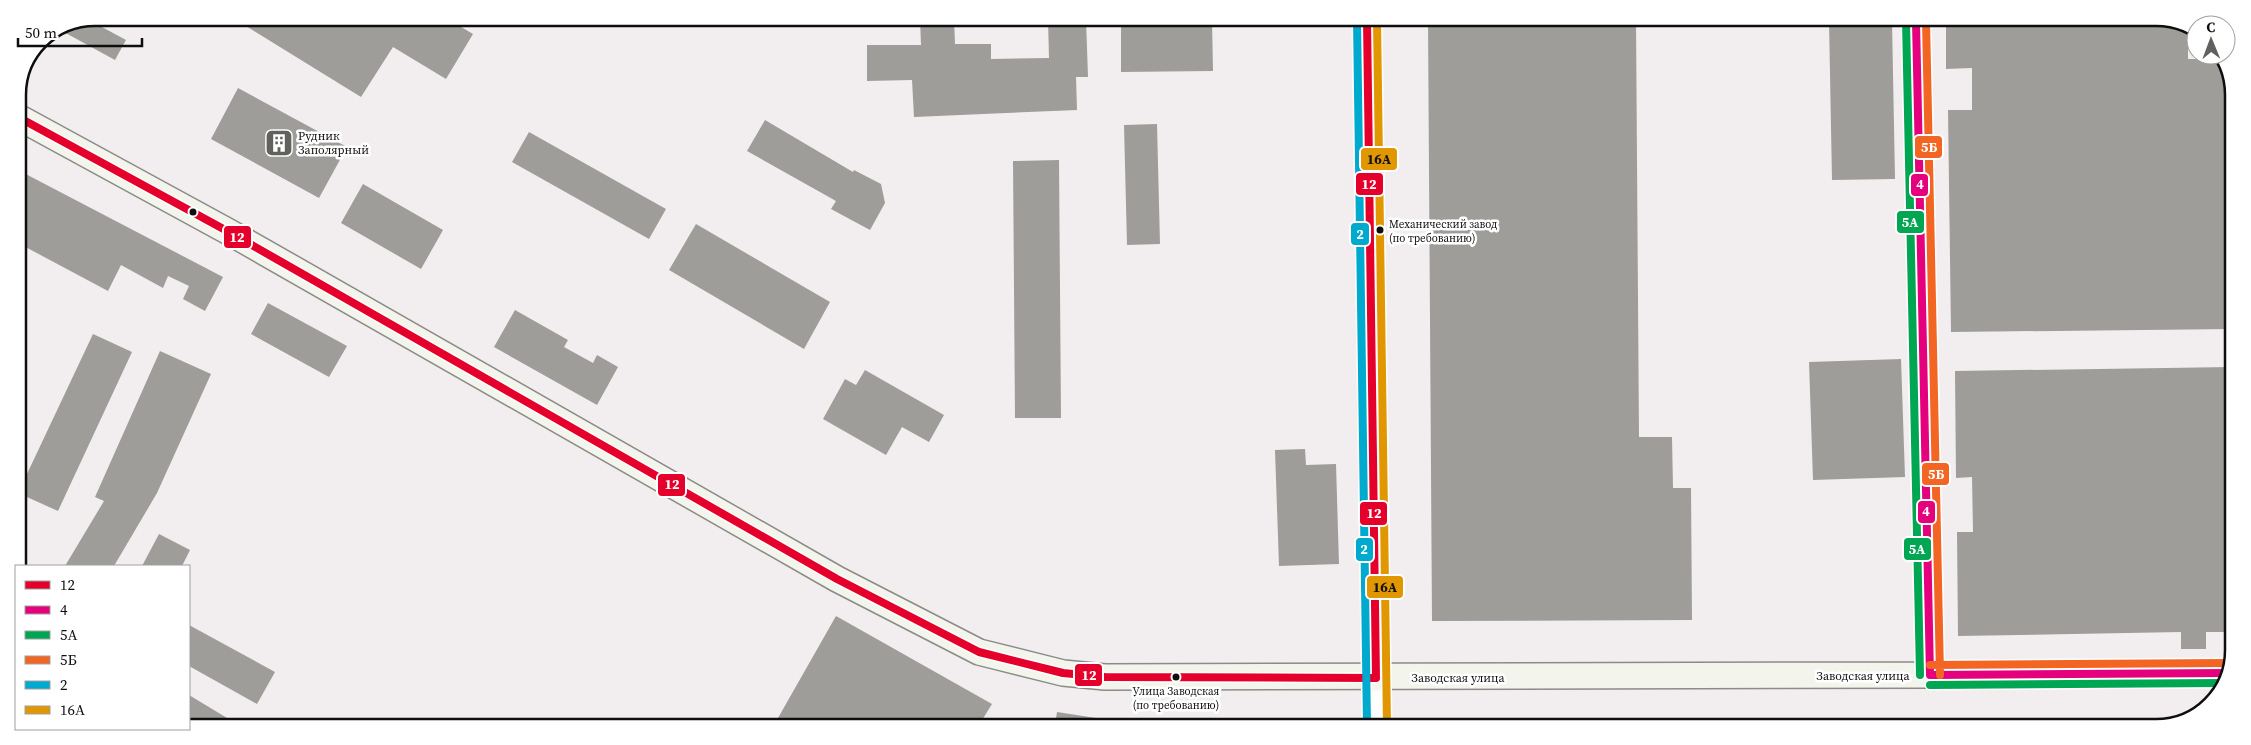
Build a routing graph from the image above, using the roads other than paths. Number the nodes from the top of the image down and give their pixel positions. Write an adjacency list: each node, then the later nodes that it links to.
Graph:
1 (1368, 26): 6 (street)
2 (1916, 26): 5 (street)
3 (26, 121): 6 (street, Заводская улица)
4 (2220, 673): 5 (street, Заводская улица)
5 (1930, 675): 6 (street, Заводская улица)
6 (1376, 678): 7 (street)
7 (1377, 719)

